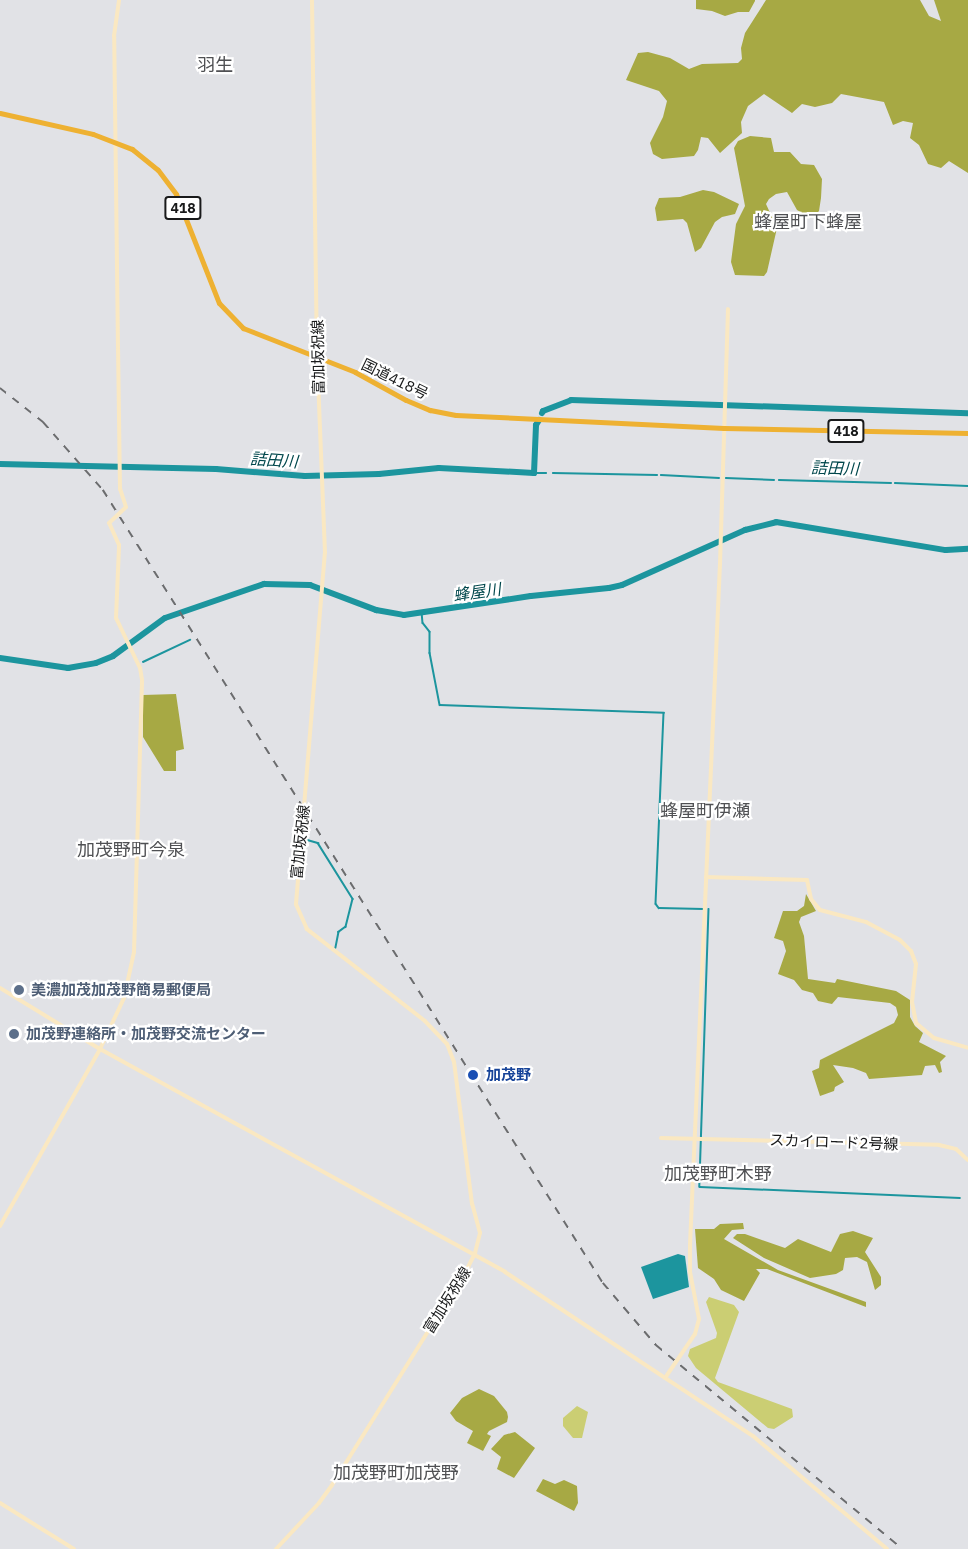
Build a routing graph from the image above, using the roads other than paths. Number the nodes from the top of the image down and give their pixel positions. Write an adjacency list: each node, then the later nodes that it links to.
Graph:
1 (119, 0): 4 (street)
2 (312, 0): 6 (street, 富加坂祝線)
3 (0, 113): 4 (highway, 国道418号 / 418)
4 (115, 141): 6 (highway, 国道418号 / 418); 12 (street)
5 (728, 309): 7 (street)
6 (317, 358): 7 (highway, 国道418号 / 418); 17 (street, 富加坂祝線)
7 (724, 428): 8 (highway, 国道418号 / 418); 9 (street)
8 (968, 433)
9 (706, 877): 11 (street); 14 (street)
10 (0, 988): 12 (street)
11 (968, 1048)
12 (100, 1049): 16 (street); 17 (street)
13 (661, 1138): 14 (street, スカイロード2号線)
14 (699, 1138): 15 (street, スカイロード2号線); 18 (street)
15 (968, 1160)
16 (0, 1226)
17 (475, 1253): 18 (street); 21 (street, 富加坂祝線)
18 (665, 1378): 22 (street)
19 (0, 1503): 20 (street)
20 (74, 1549)
21 (276, 1549)
22 (887, 1549)

